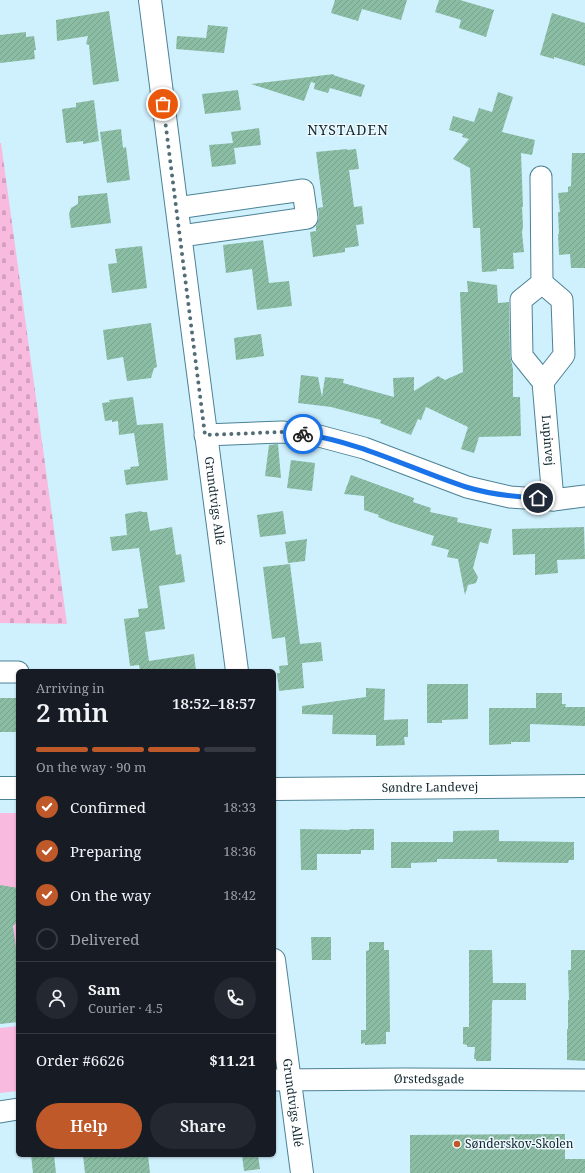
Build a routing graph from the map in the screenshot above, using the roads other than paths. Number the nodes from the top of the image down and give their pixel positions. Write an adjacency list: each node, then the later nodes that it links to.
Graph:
1 (150, 0): 3 (street, Grundtvigs Allé)
2 (541, 177): 5 (street)
3 (177, 208): 4 (street, Grundtvigs Allé); 4 (street)
4 (181, 236): 7 (street, Grundtvigs Allé)
5 (542, 283): 6 (street); 6 (street)
6 (543, 382): 9 (street, Lupinvej)
7 (205, 435): 9 (street); 10 (street, Grundtvigs Allé)
8 (585, 496): 9 (street)
9 (553, 500)
10 (237, 669)
11 (0, 672): 12 (street)
12 (16, 672)
13 (585, 786): 16 (street, Søndre Landevej)
14 (0, 788): 15 (street)
15 (16, 788)
16 (276, 789)
17 (276, 994): 18 (street, Grundtvigs Allé)
18 (281, 1080): 19 (street, Ørstedsgade); 22 (street, Grundtvigs Allé)
19 (585, 1080)
20 (16, 1109): 21 (street)
21 (0, 1112)
22 (302, 1173)

